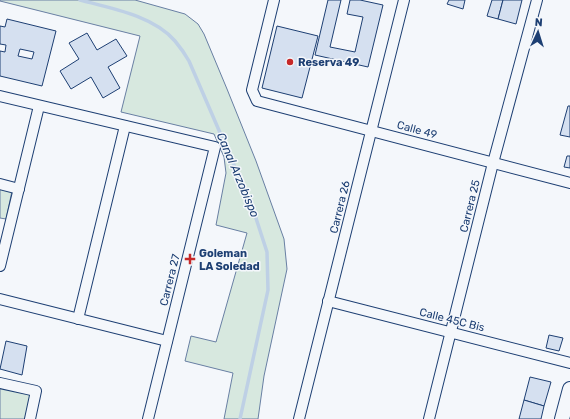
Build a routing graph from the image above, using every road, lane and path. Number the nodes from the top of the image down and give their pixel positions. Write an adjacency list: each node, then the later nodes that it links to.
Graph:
1 (274, 0): 7 (street, Calle 49)
2 (404, 0): 7 (street, Carrera 26)
3 (537, 0): 8 (street, Carrera 25)
4 (0, 96): 5 (street)
5 (39, 106): 6 (street); 11 (street)
6 (125, 126): 16 (street); 18 (street, Carrera 27)
7 (371, 131): 8 (street, Calle 49); 15 (street, Carrera 26)
8 (493, 163): 9 (street, Calle 49); 17 (street, Carrera 25)
9 (570, 183)
10 (0, 184): 11 (street)
11 (19, 189): 12 (street)
12 (5, 223): 13 (street)
13 (0, 266)
14 (0, 299): 16 (street)
15 (328, 301): 17 (street, Calle 45C Bis); 24 (street, Carrera 26)
16 (78, 319): 18 (street)
17 (452, 333): 19 (street, Calle 45C Bis); 25 (street, Carrera 25)
18 (167, 341): 23 (street, Carrera 27)
19 (570, 363)
20 (0, 383): 22 (street)
21 (570, 389): 26 (main road)
22 (30, 419)
23 (148, 419)
24 (299, 419)
25 (429, 419)
26 (562, 419)

